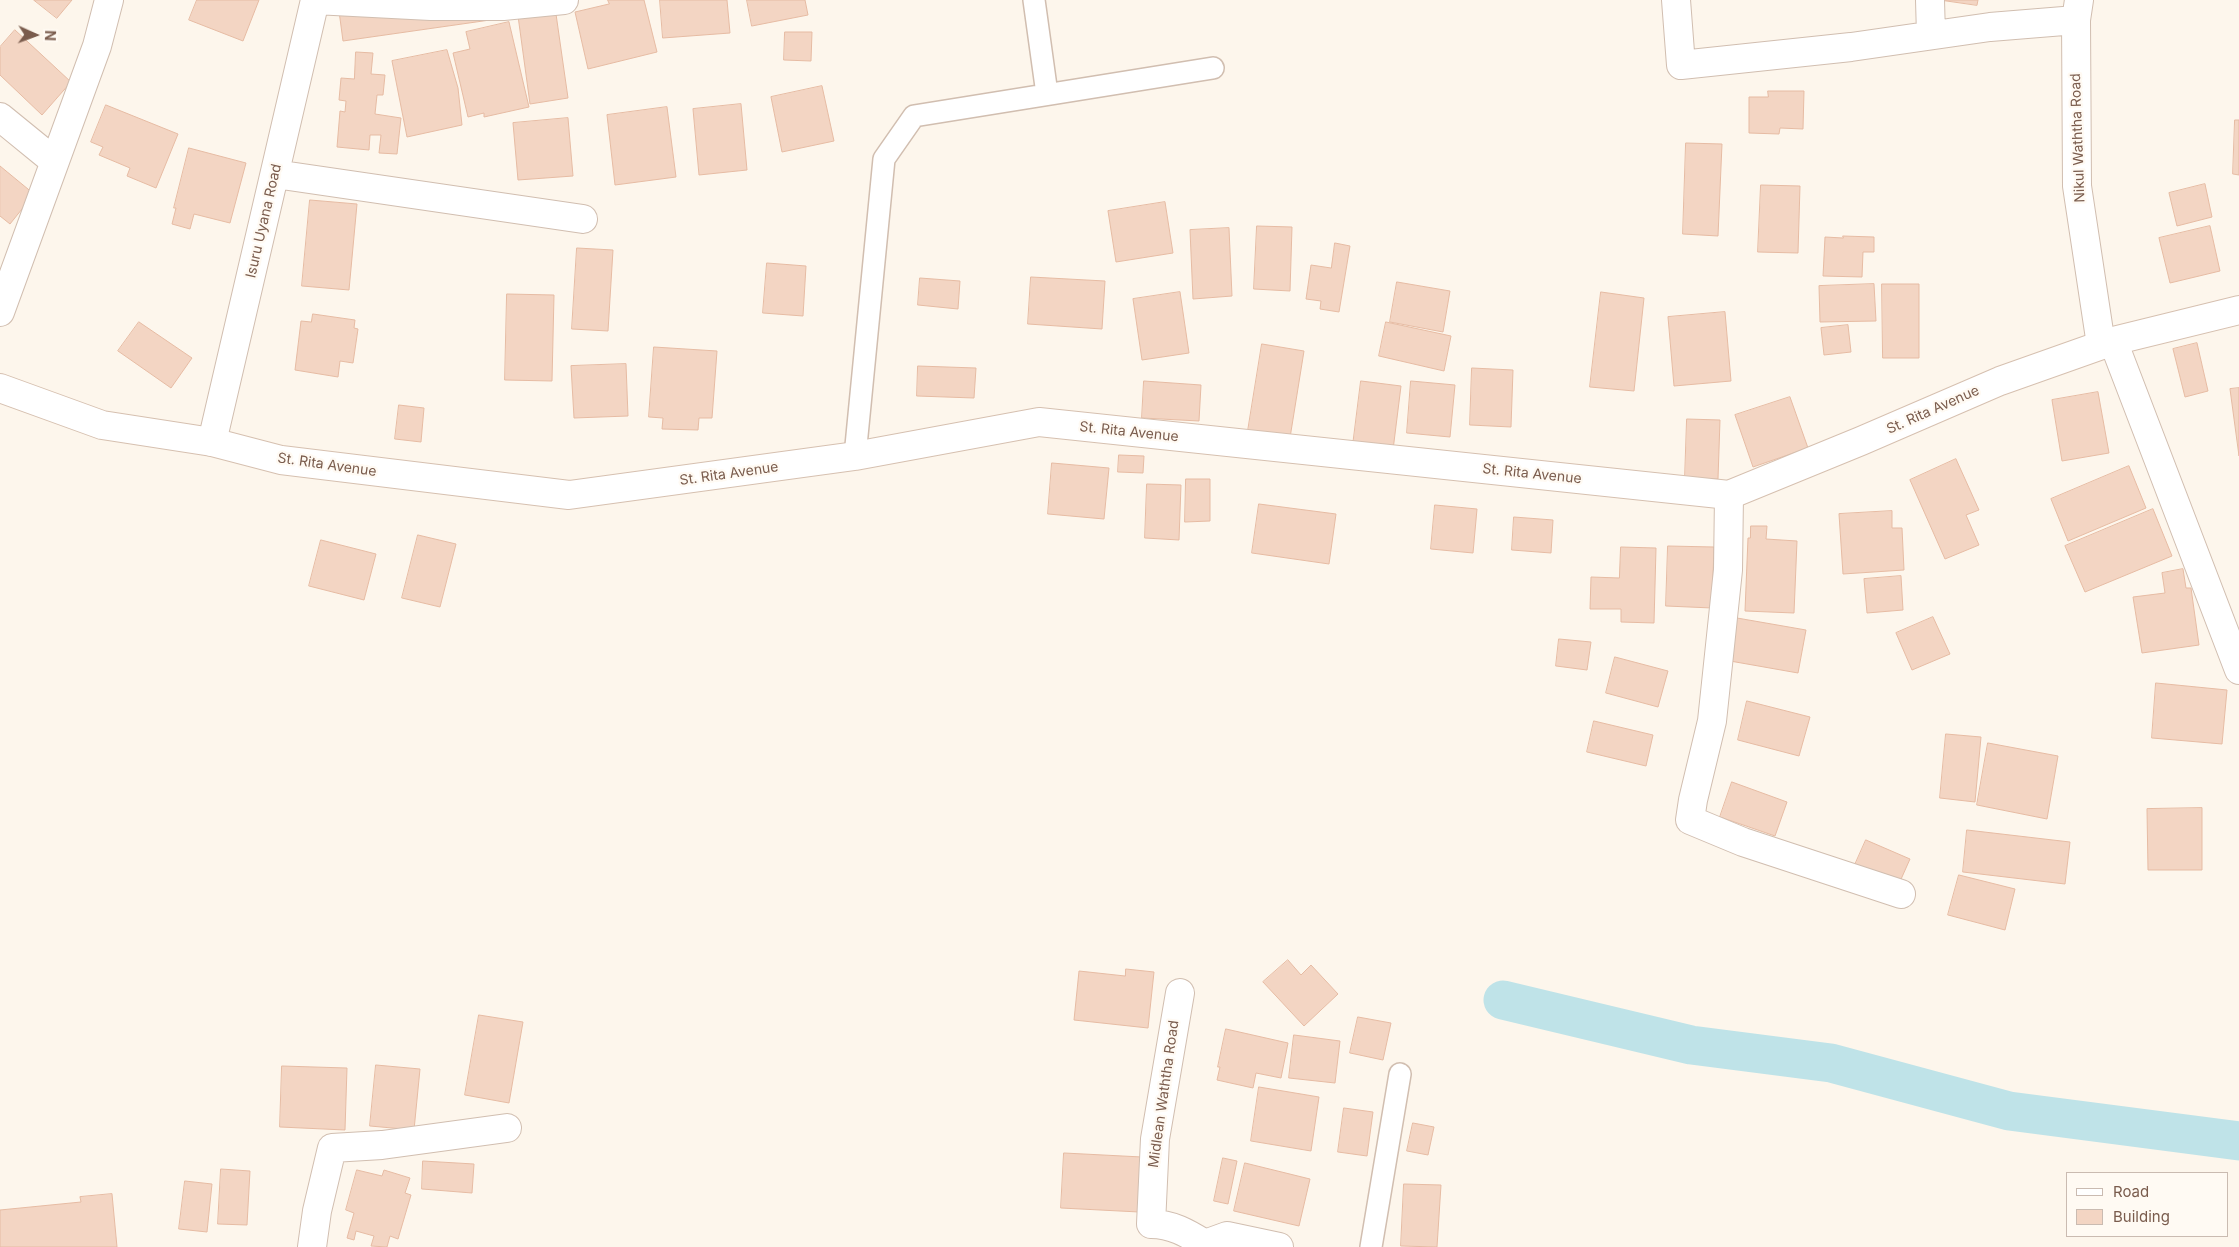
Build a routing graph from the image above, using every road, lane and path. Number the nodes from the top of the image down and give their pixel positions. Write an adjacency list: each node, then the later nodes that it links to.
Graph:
1 (109, 0): 12 (street)
2 (315, 0): 3 (street); 13 (street, Isuru Uyana Road)
3 (564, 0)
4 (1034, 0): 10 (lane)
5 (1676, 0): 8 (street, Nikul Waththa Road)
6 (1930, 0): 8 (street)
7 (2077, 10): 8 (street, Nikul Waththa Road); 17 (street, Nikul Waththa Road)
8 (1931, 35)
9 (1213, 68): 10 (lane)
10 (1047, 94): 20 (lane)
11 (0, 117): 12 (street)
12 (54, 160): 16 (street)
13 (275, 174): 14 (street); 19 (street, Isuru Uyana Road)
14 (583, 219)
15 (2239, 310): 17 (street, St. Rita Avenue)
16 (0, 312)
17 (2107, 343): 21 (street, St. Rita Avenue); 22 (street, Nikul Waththa Road)
18 (0, 388): 19 (street, St. Rita Avenue)
19 (212, 442): 20 (street, St. Rita Avenue)
20 (855, 456): 21 (street, St. Rita Avenue)
21 (1729, 495): 23 (street)
22 (2239, 670)
23 (1901, 894)
24 (1180, 993): 27 (street, Midlean Waththa Road)
25 (1400, 1074): 30 (lane)
26 (507, 1128): 28 (street)
27 (1205, 1246): 29 (street)
28 (312, 1247)
29 (1279, 1247)
30 (1371, 1247)

